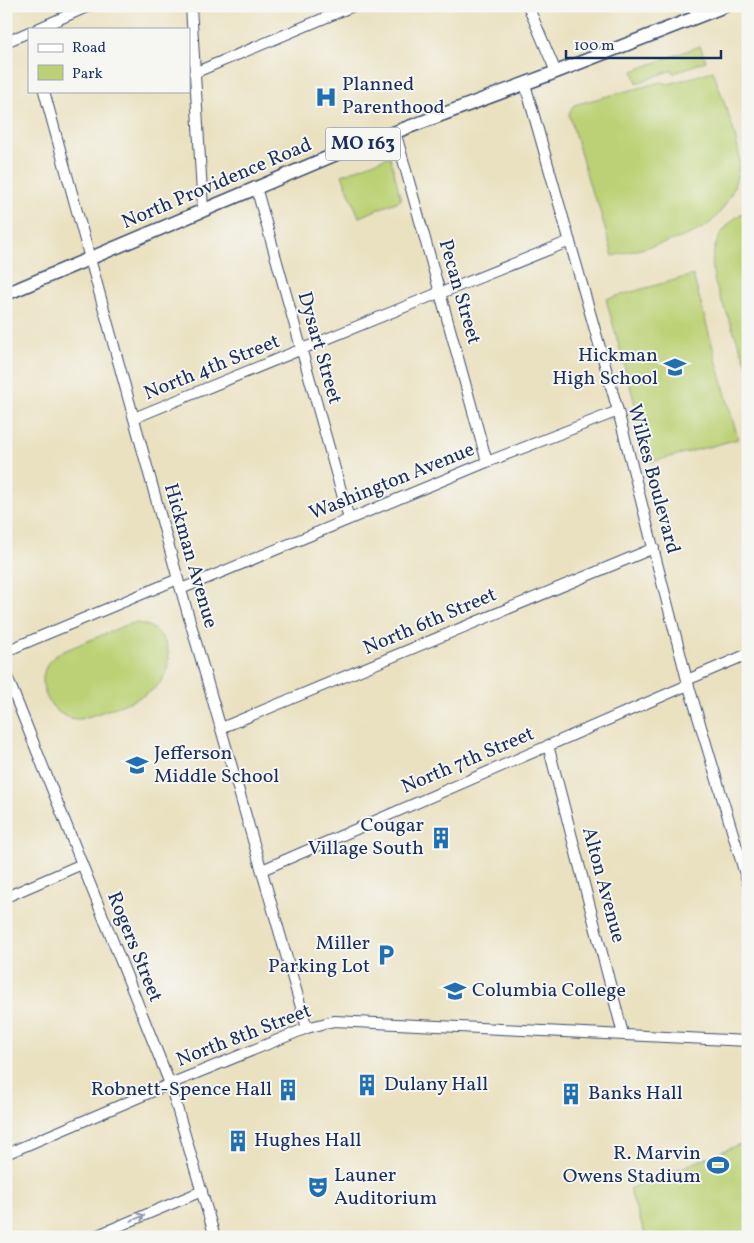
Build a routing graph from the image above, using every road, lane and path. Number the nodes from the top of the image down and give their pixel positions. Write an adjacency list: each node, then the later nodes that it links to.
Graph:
1 (89, 6): 7 (street)
2 (191, 6): 11 (street)
3 (354, 6): 11 (street)
4 (528, 6): 10 (street)
5 (725, 6): 6 (main road, North Providence Road / MO 163)
6 (696, 12): 10 (main road, North Providence Road / MO 163)
7 (39, 28)
8 (28, 33): 9 (street)
9 (6, 42)
10 (556, 72): 12 (main road, North Providence Road / MO 163)
11 (194, 73): 16 (street)
12 (525, 84): 14 (main road, North Providence Road / MO 163); 17 (street, Wilkes Boulevard)
13 (44, 92): 18 (street, Hickman Avenue)
14 (395, 131): 15 (main road, North Providence Road / MO 163); 19 (street, Pecan Street)
15 (256, 187): 16 (main road, North Providence Road / MO 163); 21 (street, Dysart Street)
16 (203, 210): 18 (main road, North Providence Road / MO 163)
17 (570, 242): 19 (street, North 4th Street); 22 (street, Wilkes Boulevard)
18 (89, 259): 20 (main road, North Providence Road / MO 163); 23 (street, Hickman Avenue)
19 (441, 292): 21 (street, North 4th Street); 24 (street, Pecan Street)
20 (6, 294)
21 (302, 350): 23 (street, North 4th Street); 25 (street, Dysart Street)
22 (618, 411): 24 (street, Washington Avenue); 26 (street, Wilkes Boulevard)
23 (134, 418): 27 (street, Hickman Avenue)
24 (487, 462): 25 (street, Washington Avenue)
25 (349, 519): 28 (street, Washington Avenue)
26 (654, 548): 32 (street, Wilkes Boulevard); 33 (street, North 6th Street)
27 (178, 578): 28 (street, Hickman Avenue); 29 (street)
28 (181, 589): 33 (street, Hickman Avenue)
29 (6, 652)
30 (748, 654): 32 (street, North 7th Street)
31 (6, 674): 35 (street, Rogers Street)
32 (687, 683): 34 (street, North 7th Street); 37 (street, Wilkes Boulevard)
33 (221, 728): 36 (street, Hickman Avenue)
34 (548, 745): 36 (street, North 7th Street); 40 (street, Alton Avenue)
35 (82, 864): 38 (street); 42 (street, Rogers Street)
36 (262, 870): 39 (street, Hickman Avenue)
37 (748, 884)
38 (6, 897)
39 (307, 1028): 40 (street, North 8th Street); 42 (street, North 8th Street)
40 (624, 1034): 41 (street, North 8th Street)
41 (748, 1041)
42 (170, 1084): 43 (street, North 8th Street); 44 (street, Rogers Street)
43 (6, 1154)
44 (202, 1191): 45 (street, one-way to 44); 46 (street, Rogers Street)
45 (93, 1237)
46 (215, 1237)

